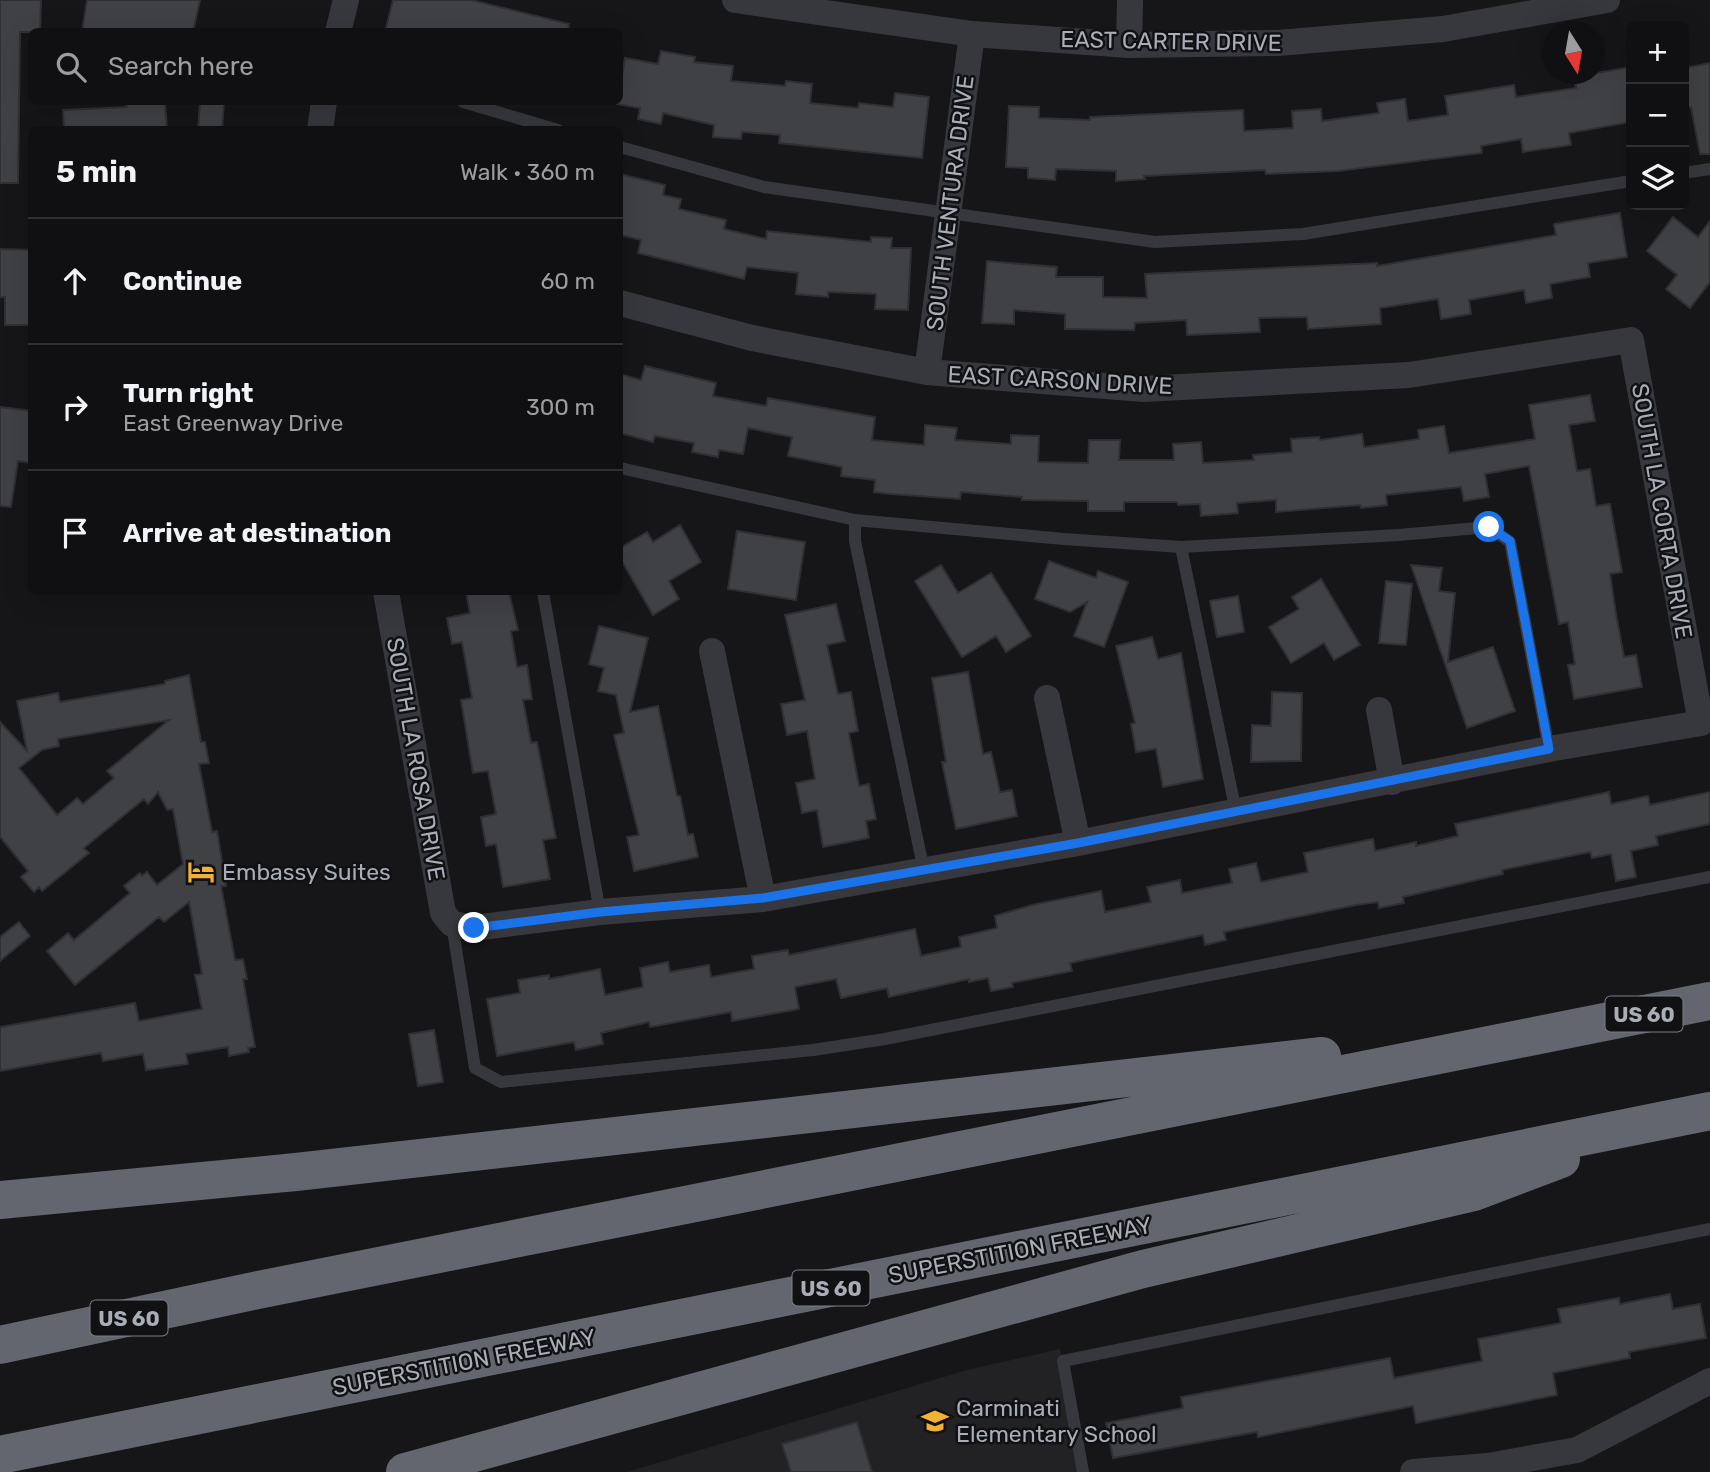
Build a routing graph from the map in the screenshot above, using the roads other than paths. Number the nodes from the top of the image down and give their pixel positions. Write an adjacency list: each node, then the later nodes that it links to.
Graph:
1 (346, 0): 5 (street)
2 (735, 0): 6 (street, EAST CARTER DRIVE)
3 (1130, 0): 7 (street)
4 (1607, 0): 7 (street, EAST CARTER DRIVE)
5 (339, 28)
6 (972, 34): 7 (street, EAST CARTER DRIVE); 16 (street, SOUTH VENTURA DRIVE)
7 (1129, 45)
8 (324, 105): 10 (street)
9 (473, 105): 11 (lane)
10 (321, 126)
11 (544, 126)
12 (623, 148): 16 (lane)
13 (1710, 169): 14 (lane)
14 (1689, 172)
15 (1626, 182): 16 (lane)
16 (948, 213): 19 (street, SOUTH VENTURA DRIVE)
17 (623, 304): 19 (street, EAST CARSON DRIVE)
18 (1630, 340): 19 (street, EAST CARSON DRIVE); 28 (street, SOUTH LA CORTA DRIVE)
19 (927, 372)
20 (623, 469): 21 (lane)
21 (855, 520): 22 (lane); 32 (lane)
22 (1181, 547): 28 (lane); 30 (lane)
23 (387, 595): 36 (street, SOUTH LA ROSA DRIVE)
24 (544, 595): 35 (lane)
25 (712, 651): 34 (street)
26 (1047, 698): 31 (street)
27 (1380, 710): 29 (street)
28 (1549, 749): 29 (street)
29 (1392, 782): 30 (street)
30 (1237, 812): 31 (street)
31 (1078, 843): 32 (street)
32 (923, 871): 34 (street)
33 (1710, 877): 36 (lane)
34 (763, 898): 35 (street)
35 (600, 912): 36 (street)
36 (452, 924)
37 (1710, 1001): 38 (highway, US 60)
38 (1578, 1027): 41 (highway); 43 (highway, US 60)
39 (1710, 1111): 40 (highway, SUPERSTITION FREEWAY / US 60)
40 (1663, 1120): 45 (highway, SUPERSTITION FREEWAY / US 60); 46 (highway)
41 (0, 1200)
42 (1710, 1229): 47 (lane)
43 (0, 1345)
44 (1710, 1381): 48 (street)
45 (0, 1455)
46 (405, 1472)
47 (1083, 1472)
48 (1413, 1472)

